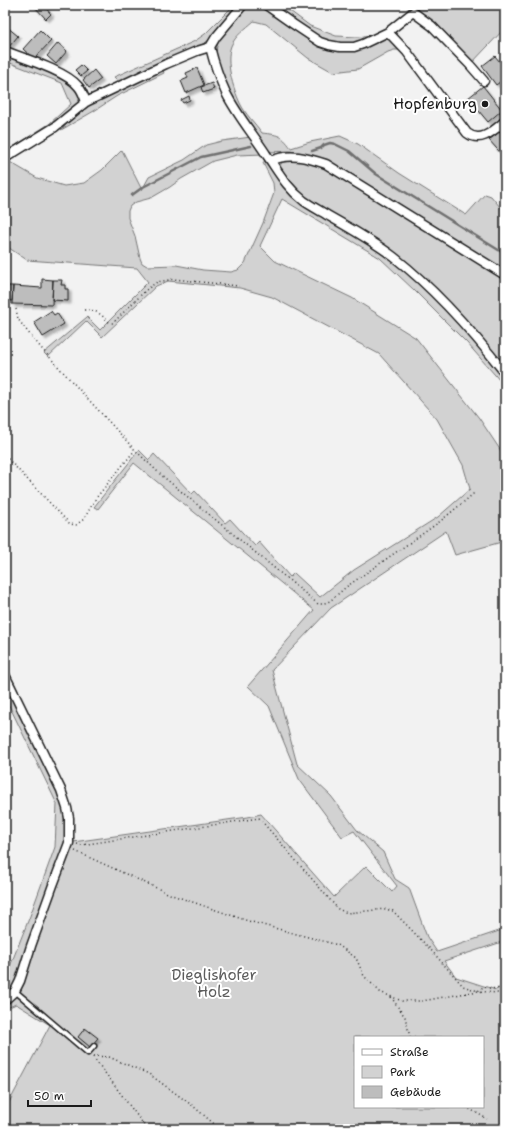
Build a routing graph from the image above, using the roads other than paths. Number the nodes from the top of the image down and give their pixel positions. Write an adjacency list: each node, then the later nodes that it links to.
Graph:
1 (243, 5): 4 (street)
2 (266, 5): 3 (street)
3 (388, 32): 6 (street); 8 (street)
4 (210, 47): 7 (street); 10 (street)
5 (5, 51): 7 (street)
6 (484, 81)
7 (86, 102): 9 (street)
8 (505, 121)
9 (5, 158)
10 (271, 161): 11 (street); 12 (street)
11 (505, 275)
12 (505, 373)
13 (5, 675): 14 (street)
14 (15, 991): 15 (street); 16 (lane)
15 (5, 1000)
16 (94, 1046)

